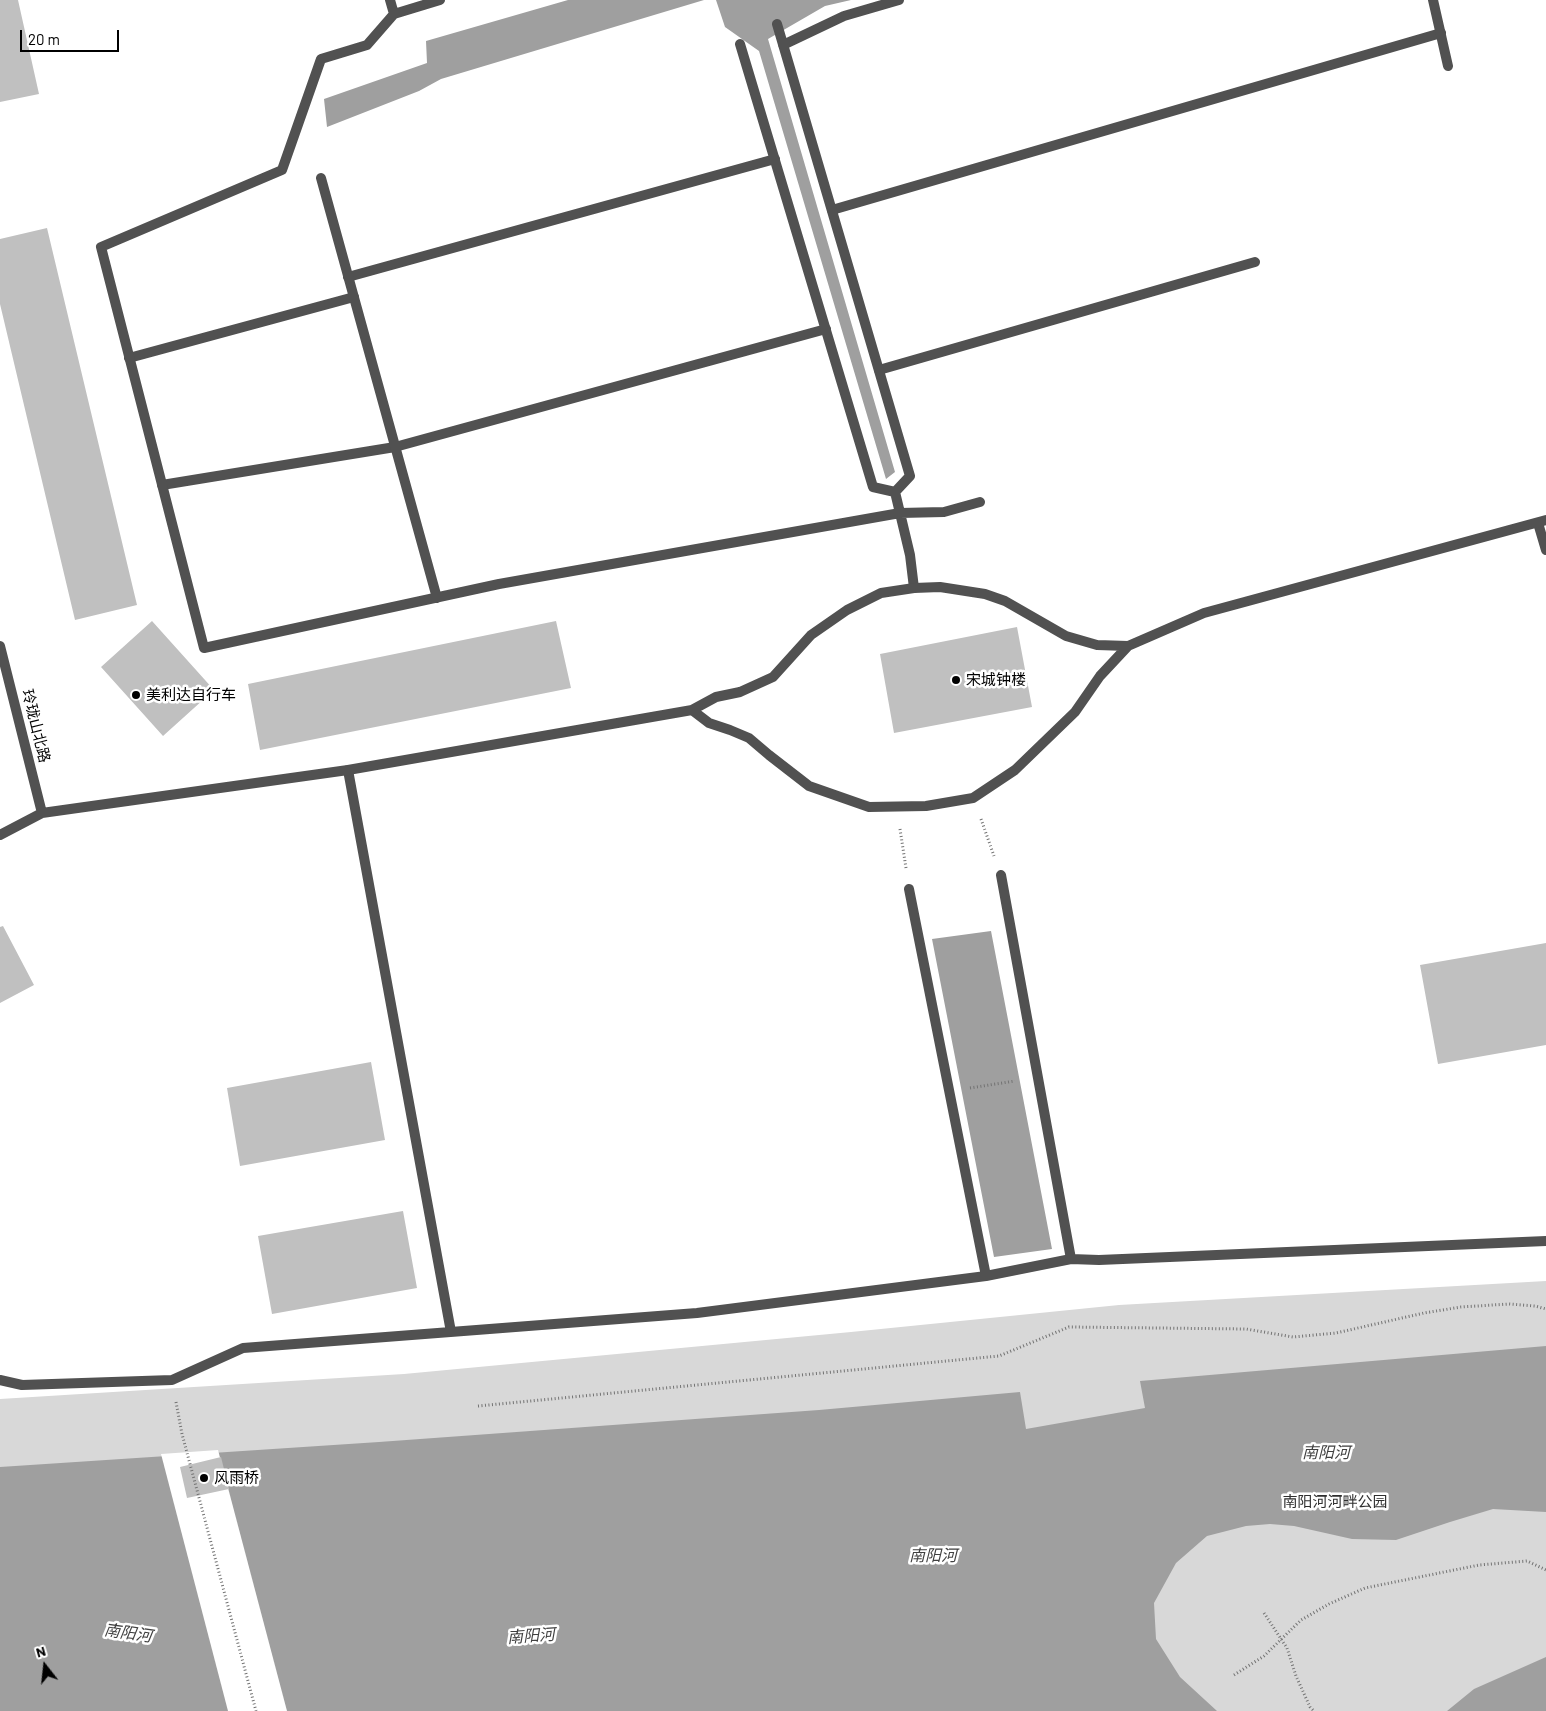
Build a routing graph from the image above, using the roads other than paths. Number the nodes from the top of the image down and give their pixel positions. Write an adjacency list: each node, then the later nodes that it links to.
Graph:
1 (390, 0): 5 (street)
2 (440, 0): 5 (street)
3 (900, 0): 9 (street)
4 (1432, 0): 7 (street)
5 (394, 14): 18 (street)
6 (777, 24): 9 (street)
7 (1440, 33): 10 (street); 13 (street)
8 (740, 44): 11 (street)
9 (783, 45): 13 (street)
10 (1448, 66)
11 (775, 159): 15 (street); 17 (street)
12 (320, 178): 15 (street)
13 (832, 210): 19 (street)
14 (1255, 262): 19 (street)
15 (348, 277): 16 (street)
16 (354, 297): 18 (street); 20 (street)
17 (826, 329): 20 (street); 22 (street)
18 (129, 358): 21 (street)
19 (879, 370): 22 (street)
20 (395, 447): 21 (street); 28 (street)
21 (162, 485): 28 (street)
22 (896, 492): 24 (street)
23 (980, 502): 24 (street)
24 (900, 514): 27 (street); 28 (street)
25 (1542, 522): 26 (street); 30 (street)
26 (1546, 550)
27 (914, 588): 30 (street); 31 (street)
28 (437, 598)
29 (0, 646): 33 (street, 玲珑山北路)
30 (1128, 646): 31 (street)
31 (692, 710): 32 (street)
32 (348, 770): 33 (street); 40 (street)
33 (42, 813): 34 (street)
34 (0, 836)
35 (1001, 875): 38 (street)
36 (910, 889): 39 (street)
37 (1546, 1241): 38 (street)
38 (1071, 1258): 39 (street)
39 (986, 1276): 40 (street)
40 (451, 1332): 41 (street)
41 (0, 1380)

